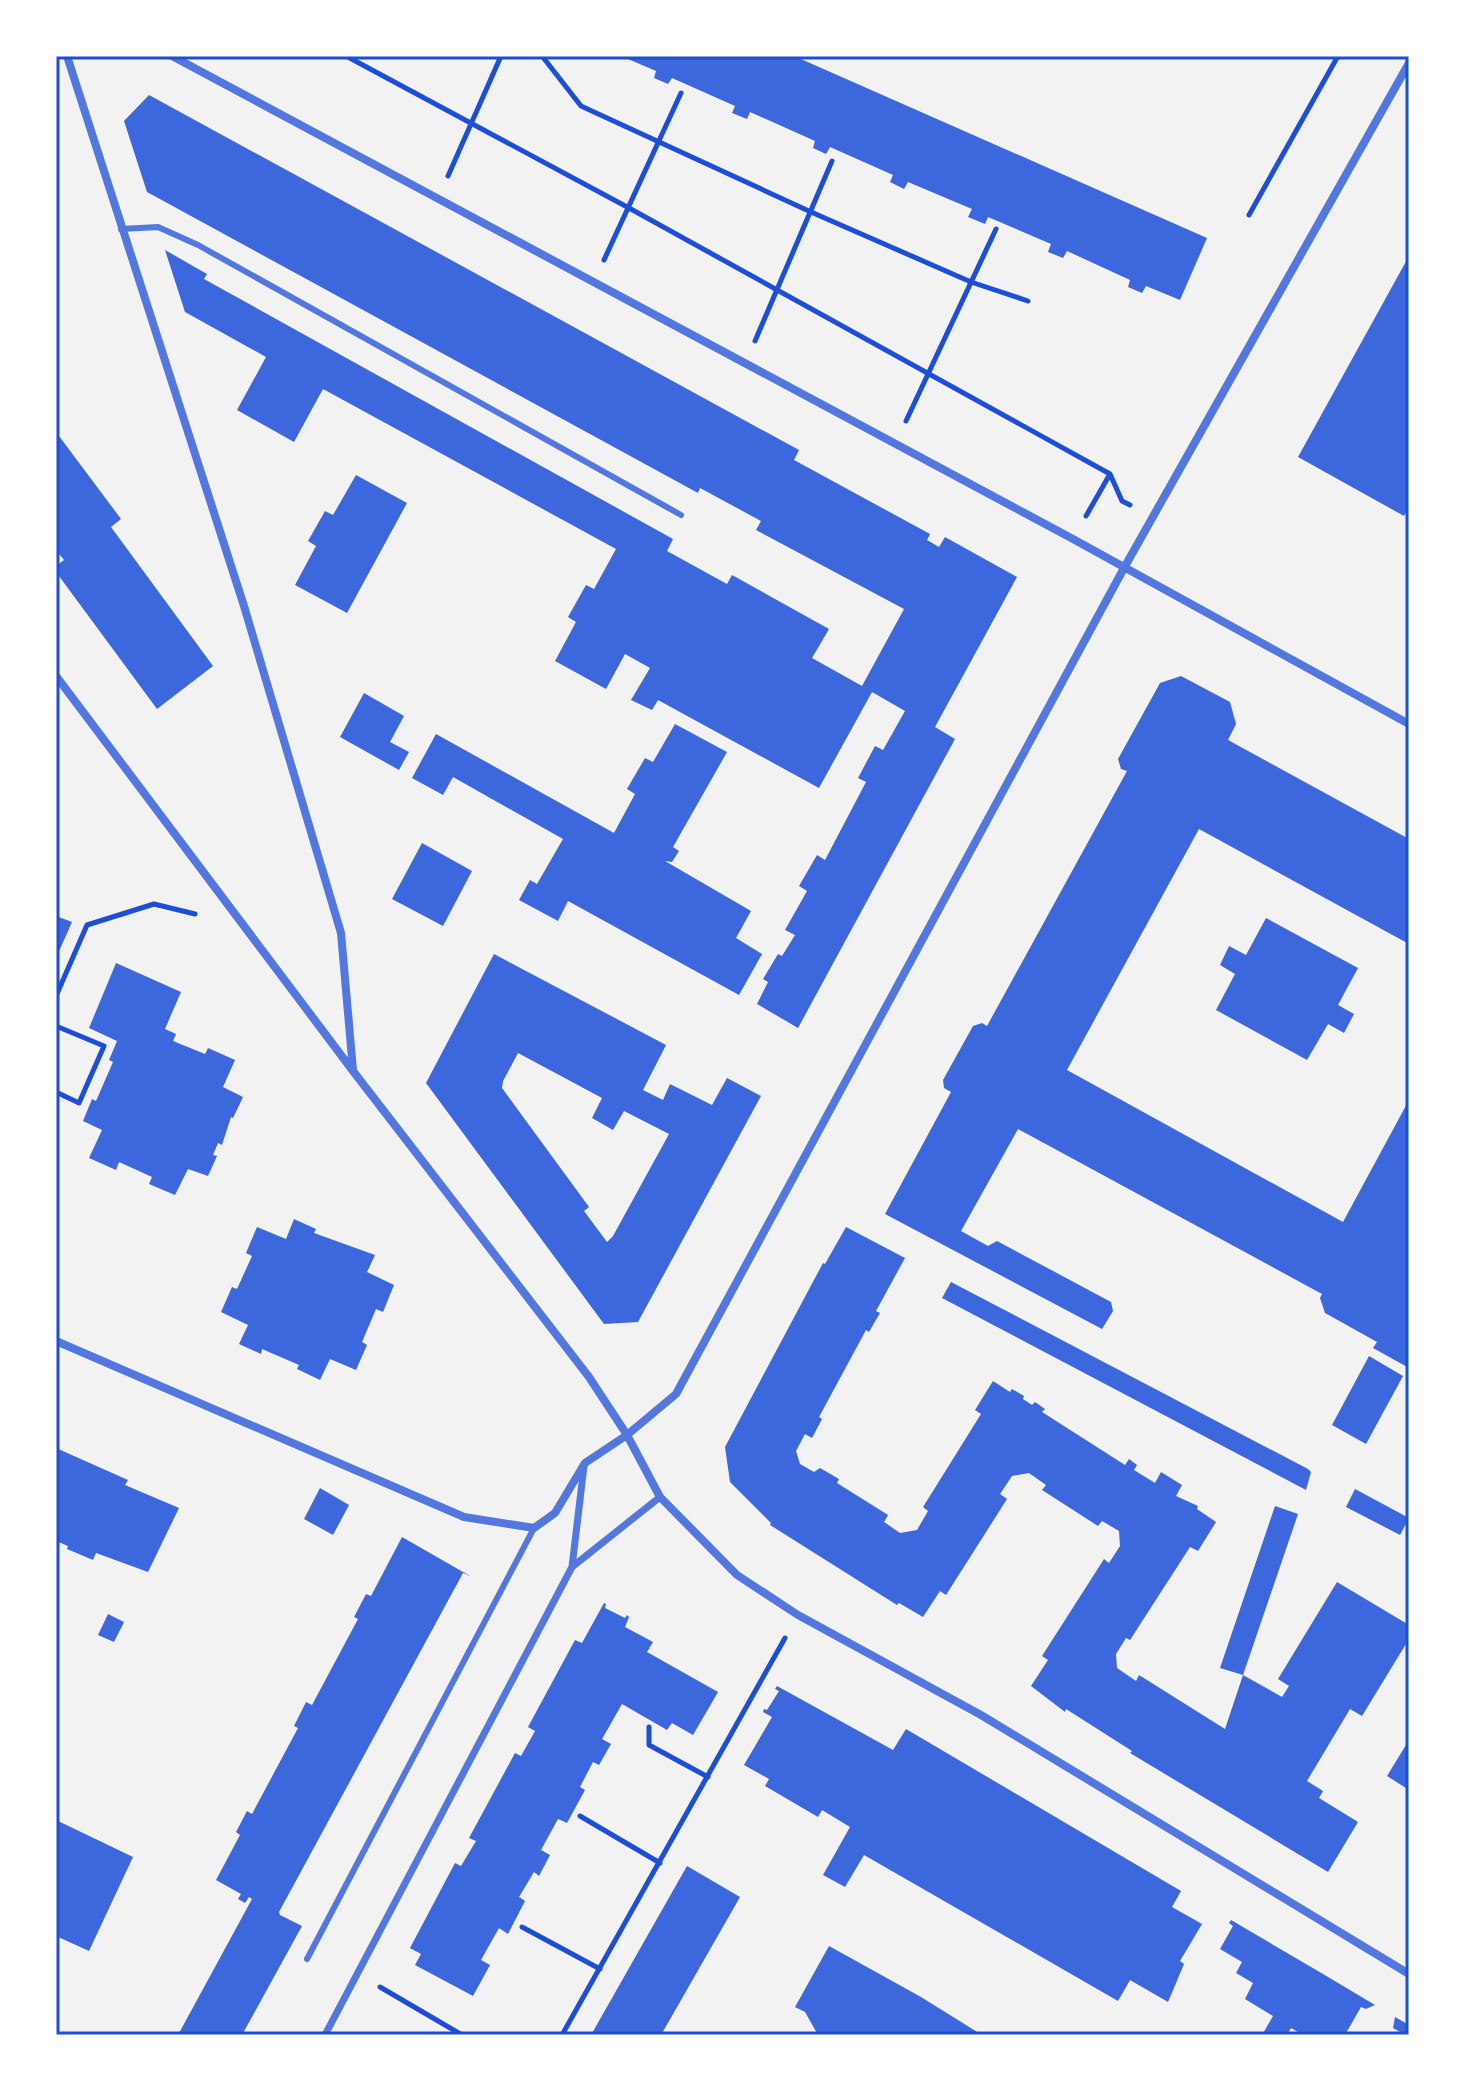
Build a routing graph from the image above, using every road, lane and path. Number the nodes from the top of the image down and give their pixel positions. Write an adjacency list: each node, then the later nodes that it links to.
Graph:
1 (67, 56): 16 (street)
2 (172, 56): 12 (street)
3 (346, 56): 9 (path)
4 (501, 56): 9 (path)
5 (542, 56): 10 (path)
6 (1338, 56): 15 (path)
7 (1409, 63): 27 (street)
8 (681, 93): 10 (path)
9 (472, 122): 12 (path); 13 (path)
10 (659, 141): 13 (path); 14 (path)
11 (832, 161): 14 (path)
12 (437, 199): 19 (street)
13 (629, 208): 19 (path); 20 (path)
14 (811, 212): 18 (path); 20 (path)
15 (1249, 215)
16 (121, 229): 25 (lane); 33 (street)
17 (996, 229): 18 (path)
18 (971, 282): 21 (path); 23 (path)
19 (594, 283): 22 (street)
20 (778, 289): 22 (path); 23 (path)
21 (1028, 301)
22 (746, 364): 24 (street)
23 (928, 373): 24 (path); 26 (path)
24 (895, 443): 26 (street)
25 (681, 515)
26 (1073, 539): 27 (street)
27 (1124, 568): 29 (street); 36 (street)
28 (56, 676): 33 (street)
29 (1409, 724)
30 (195, 914): 31 (path)
31 (56, 996)
32 (56, 1026): 34 (path)
33 (353, 1071): 36 (street)
34 (56, 1092)
35 (56, 1341): 39 (street)
36 (627, 1435): 37 (street); 38 (street)
37 (585, 1463): 39 (street); 40 (street)
38 (660, 1497): 40 (street); 41 (street)
39 (534, 1528): 47 (lane)
40 (572, 1567): 50 (street)
41 (798, 1615): 43 (path); 49 (street)
42 (649, 1727): 43 (path)
43 (708, 1777): 45 (path)
44 (580, 1816): 45 (path)
45 (660, 1863): 48 (path)
46 (522, 1927): 48 (path)
47 (307, 1959)
48 (600, 1969): 53 (path)
49 (1409, 1974)
50 (358, 1975): 51 (street); 52 (path)
51 (325, 2035)
52 (462, 2035)
53 (562, 2035)

